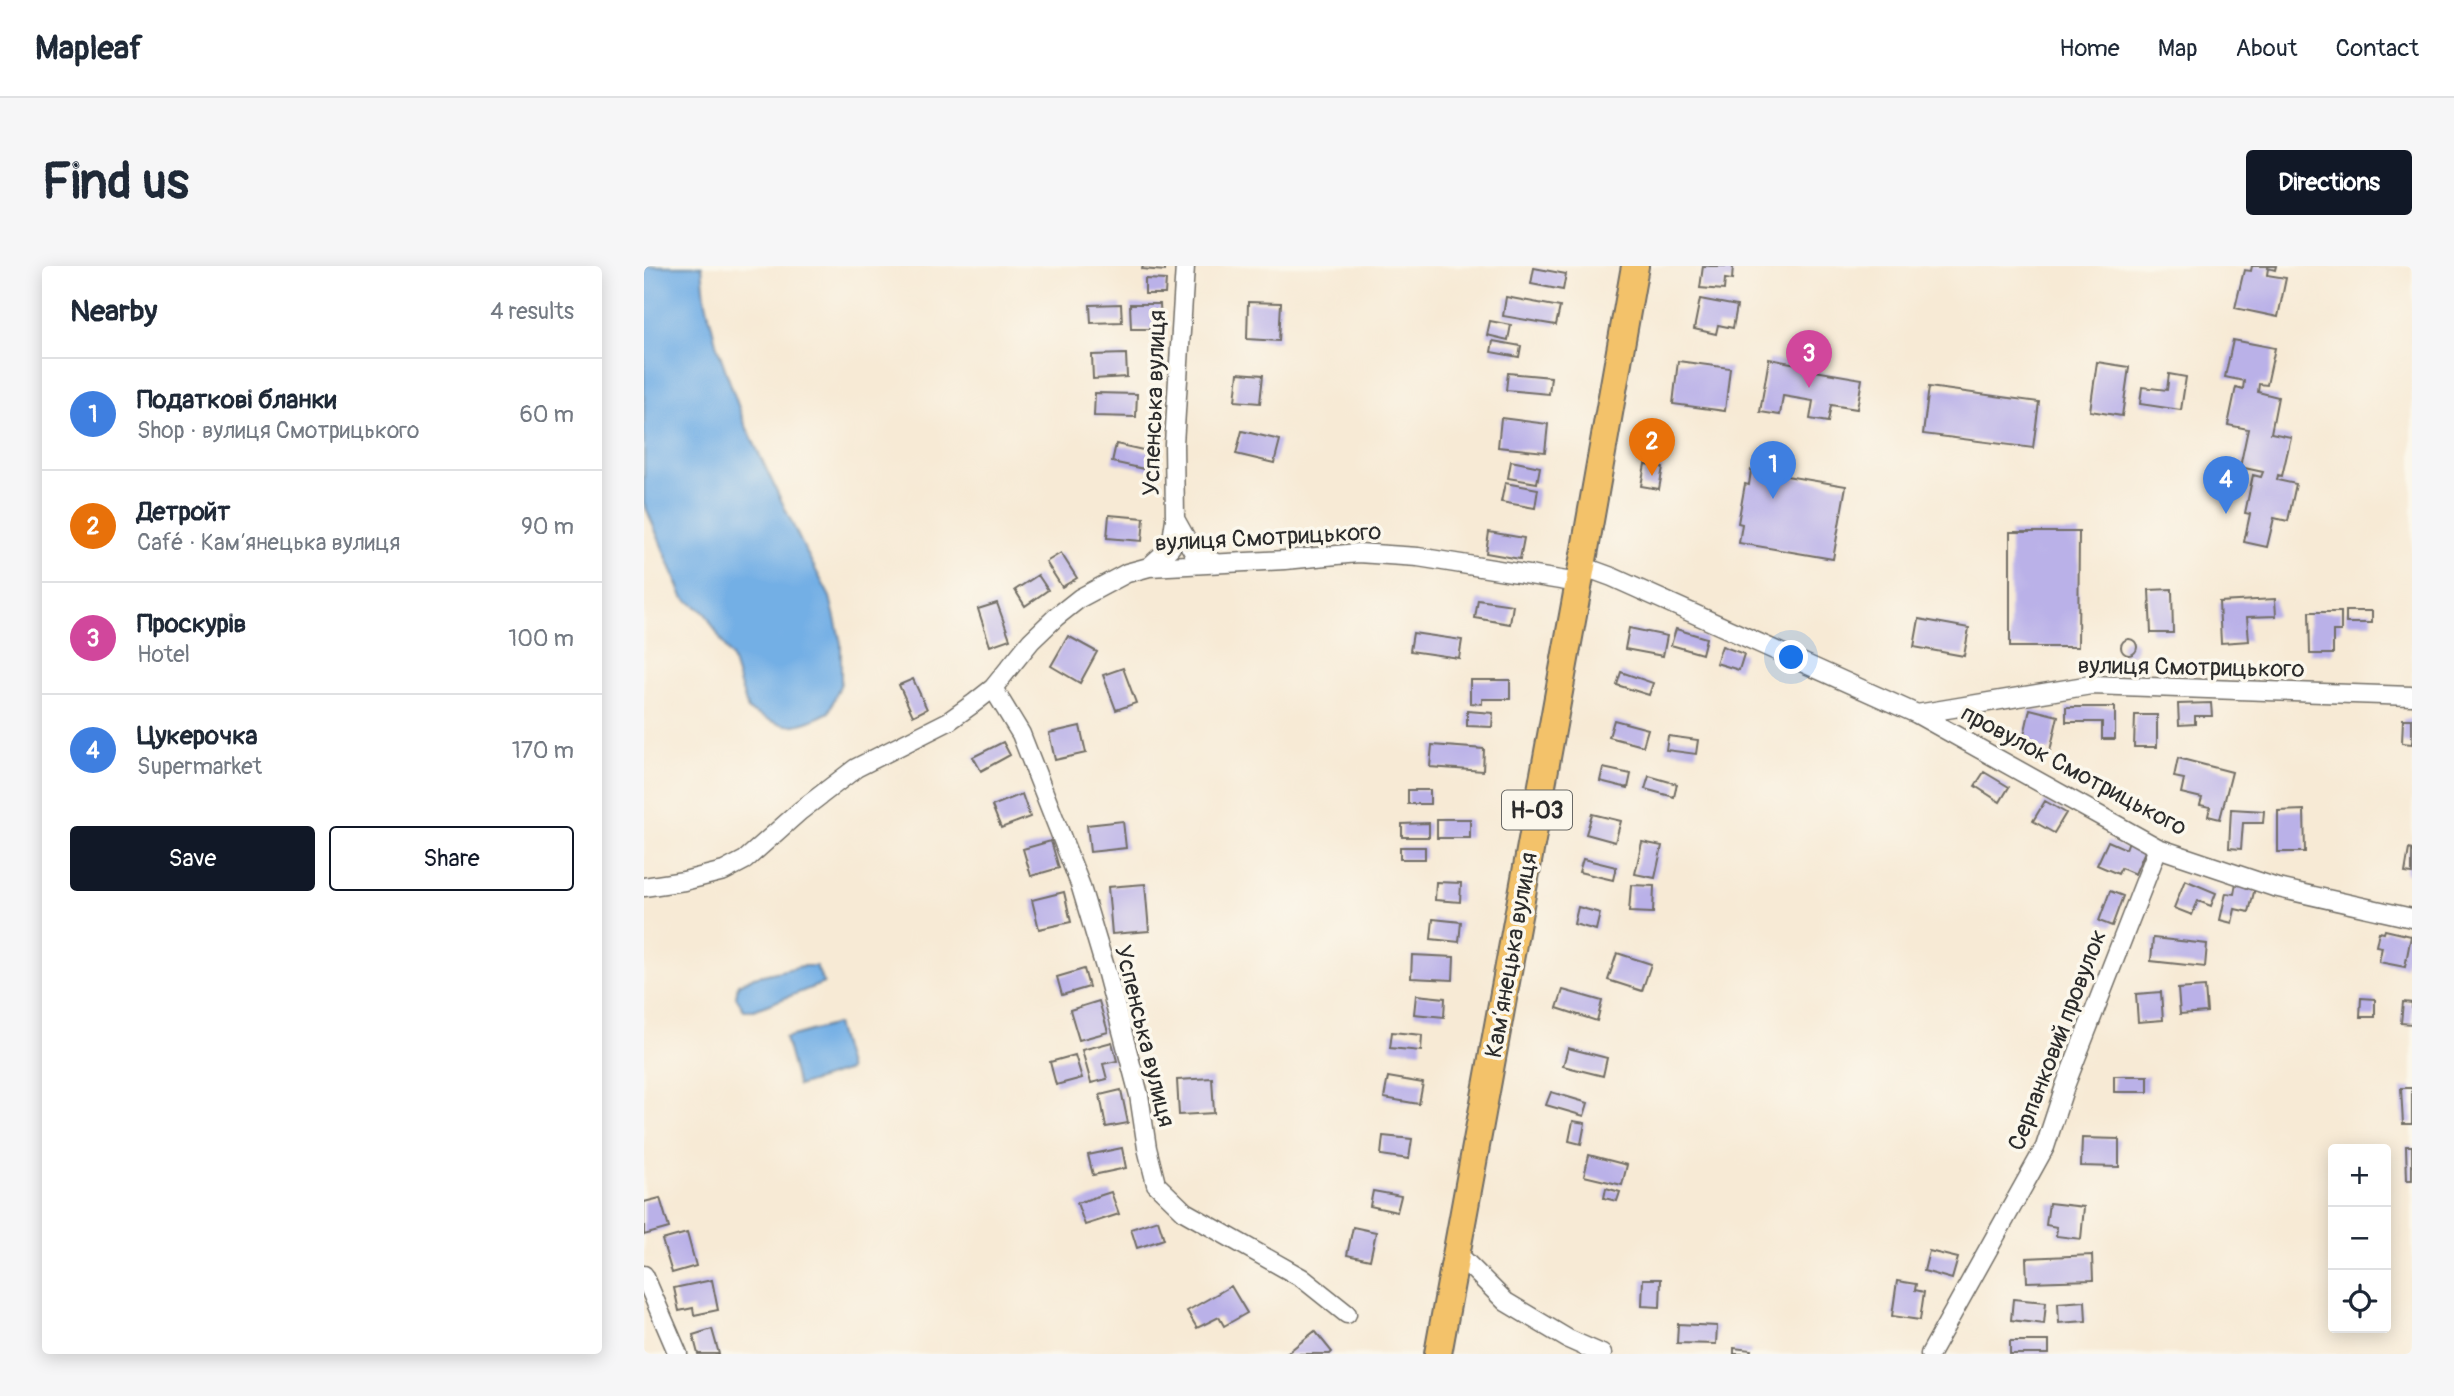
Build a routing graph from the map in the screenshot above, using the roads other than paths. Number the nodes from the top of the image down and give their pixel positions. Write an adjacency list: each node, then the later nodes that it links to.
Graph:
1 (1185, 266): 3 (street, Успенська вулиця)
2 (1634, 266): 6 (main road, Камʼянецька вулиця / Н-03)
3 (1175, 519): 4 (street, Успенська вулиця); 5 (street)
4 (1217, 563): 5 (street, вулиця Смотрицького); 6 (street, вулиця Смотрицького)
5 (1149, 567): 7 (street, вулиця Смотрицького)
6 (1580, 575): 9 (street, вулиця Смотрицького); 13 (main road, Камʼянецька вулиця / Н-03)
7 (993, 688): 11 (street, вулиця Смотрицького); 15 (street, Успенська вулиця)
8 (2412, 696): 9 (street, вулиця Смотрицького)
9 (1917, 713): 10 (street, провулок Смотрицького)
10 (2158, 848): 12 (street, провулок Смотрицького); 19 (street, Серпанковий провулок)
11 (644, 887)
12 (2412, 918)
13 (1457, 1253): 17 (main road, Камʼянецька вулиця / Н-03); 18 (street)
14 (644, 1275): 16 (street)
15 (1347, 1314)
16 (678, 1354)
17 (1438, 1354)
18 (1602, 1354)
19 (1930, 1354)

